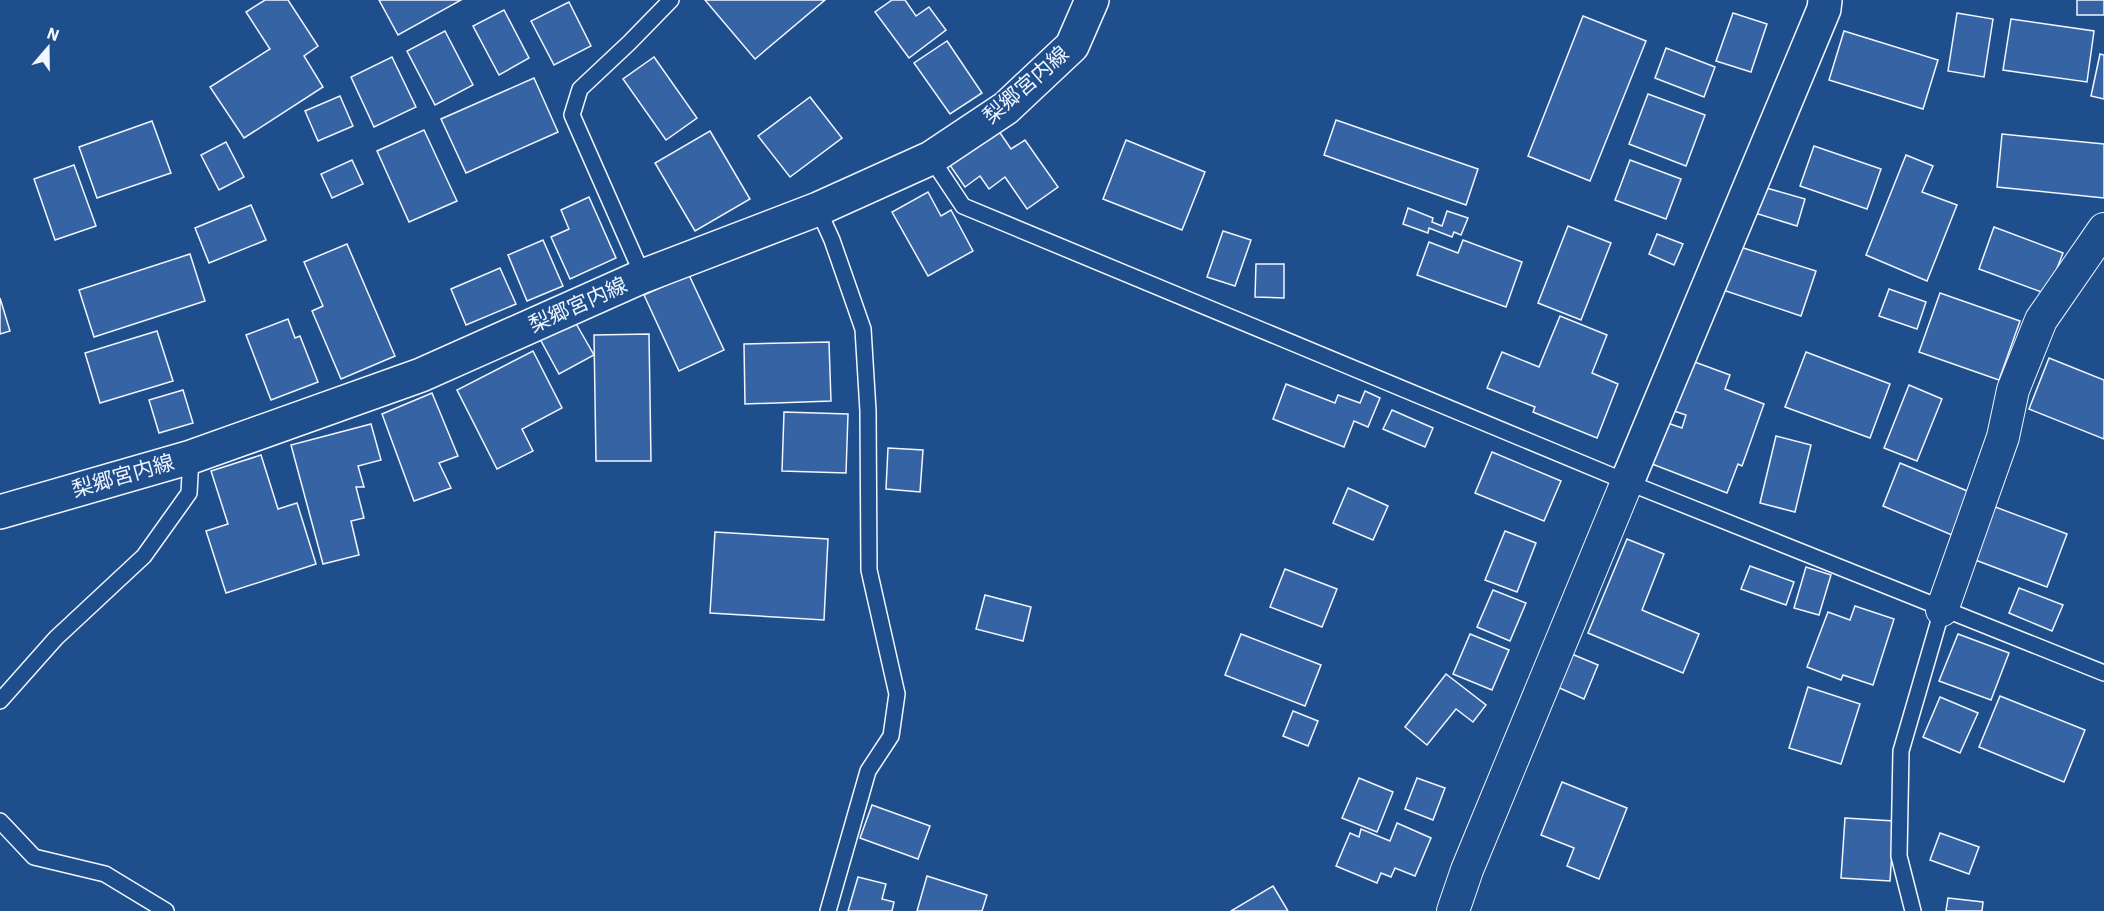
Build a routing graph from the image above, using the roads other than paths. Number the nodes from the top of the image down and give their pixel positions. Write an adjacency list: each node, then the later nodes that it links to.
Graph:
1 (670, 0): 7 (lane)
2 (1092, 0): 4 (main road, 梨郷宮内線)
3 (1825, 0): 9 (main road)
4 (931, 158): 5 (main road, 梨郷宮内線); 9 (lane)
5 (818, 209): 7 (main road, 梨郷宮内線); 16 (lane)
6 (2104, 229): 11 (street)
7 (643, 276): 8 (main road, 梨郷宮内線)
8 (191, 457): 10 (main road, 梨郷宮内線); 13 (lane)
9 (1627, 482): 11 (lane); 17 (street)
10 (0, 512)
11 (1942, 610): 12 (lane); 18 (lane)
12 (2104, 673)
13 (0, 700)
14 (0, 821): 15 (lane)
15 (166, 911)
16 (828, 911)
17 (1453, 911)
18 (1913, 911)

